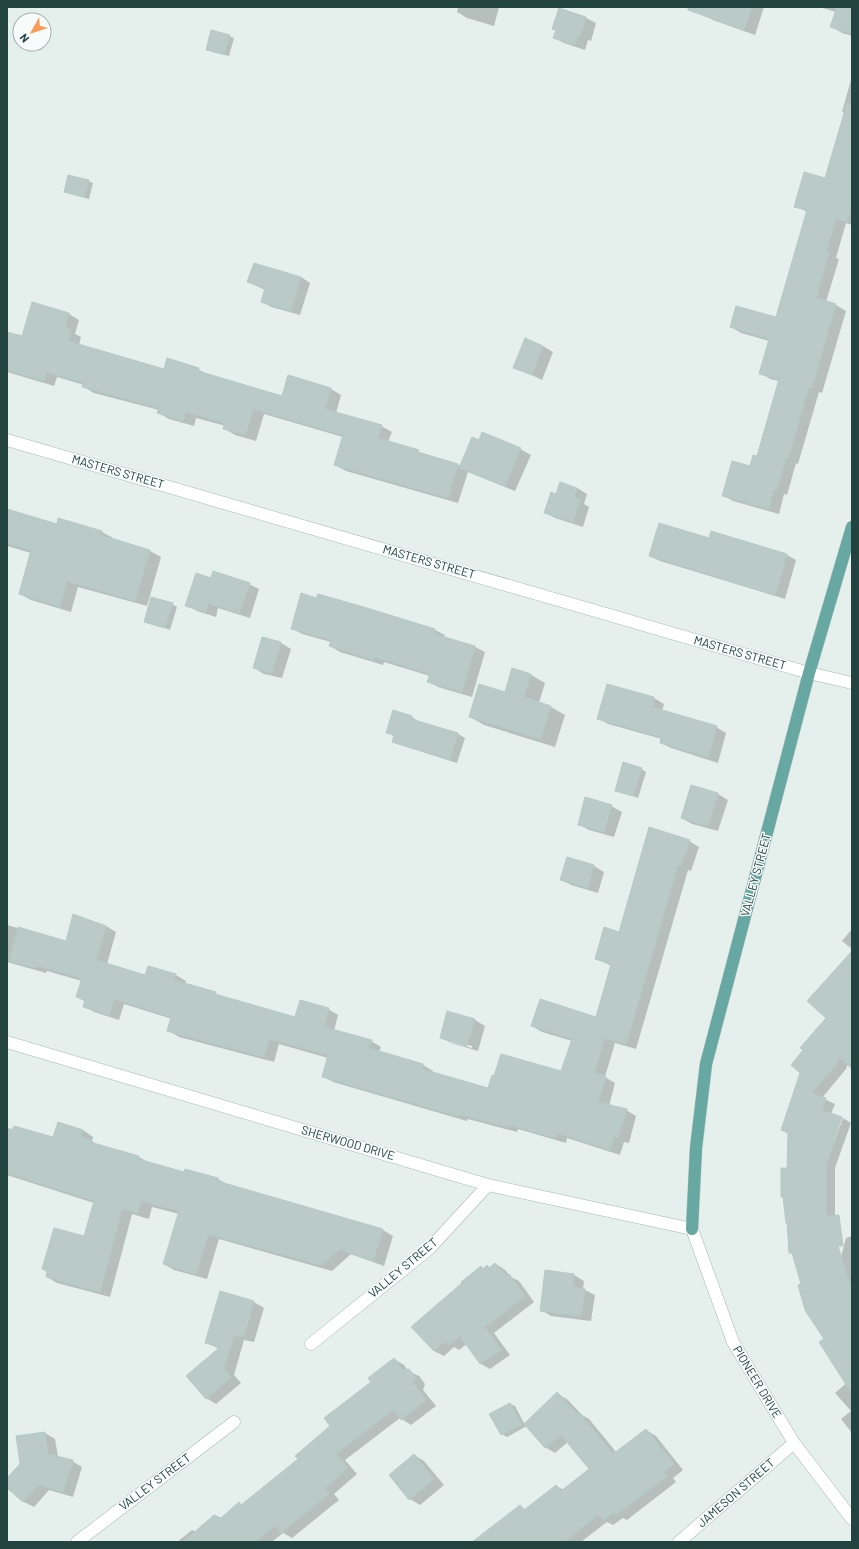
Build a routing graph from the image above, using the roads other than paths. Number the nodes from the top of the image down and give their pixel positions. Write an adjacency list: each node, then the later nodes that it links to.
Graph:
1 (7, 440): 3 (street, MASTERS STREET)
2 (852, 527): 3 (main road, VALLEY STREET)
3 (809, 673): 4 (street, MASTERS STREET); 7 (main road, VALLEY STREET)
4 (852, 683)
5 (7, 1042): 6 (street, SHERWOOD DRIVE)
6 (488, 1185): 7 (street, SHERWOOD DRIVE); 8 (street, VALLEY STREET)
7 (692, 1229): 10 (street, PIONEER DRIVE)
8 (311, 1344)
9 (234, 1422): 12 (street, VALLEY STREET)
10 (794, 1443): 11 (street, PIONEER DRIVE); 13 (street, JAMESON STREET)
11 (852, 1519)
12 (77, 1542)
13 (679, 1542)

